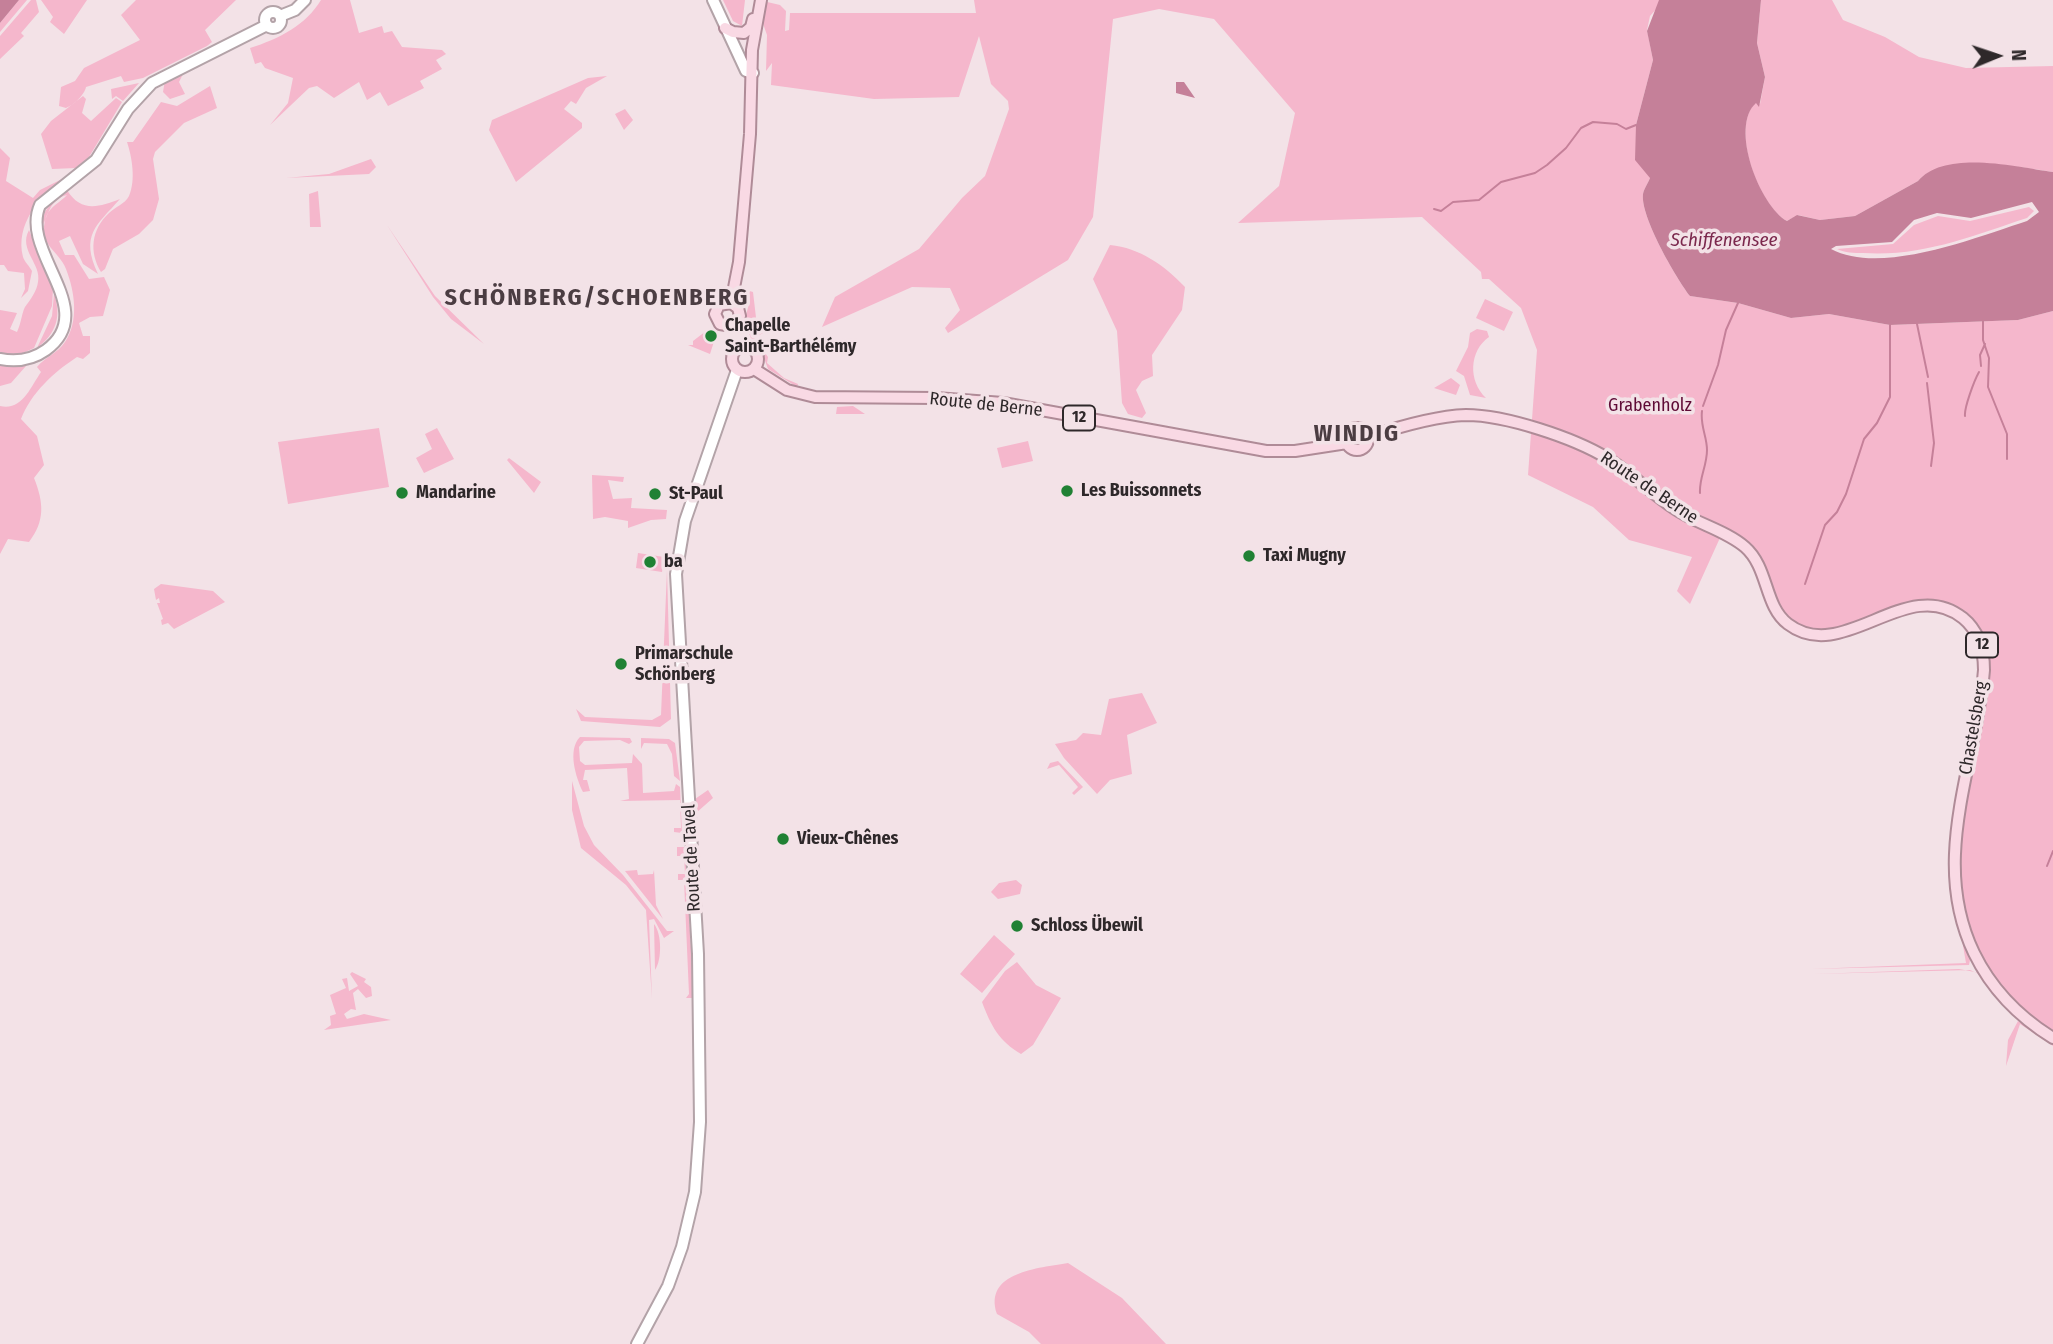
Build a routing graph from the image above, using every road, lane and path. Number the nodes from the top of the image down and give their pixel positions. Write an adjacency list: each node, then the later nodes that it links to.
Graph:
1 (305, 0): 10 (main road)
2 (713, 0): 5 (main road)
3 (760, 4): 4 (main road, 12)
4 (755, 21): 5 (main road); 6 (main road, 12)
5 (725, 28): 6 (main road)
6 (753, 73): 7 (main road, 12)
7 (732, 303): 8 (main road, 12); 8 (main road, 12)
8 (732, 326): 9 (main road, 12)
9 (740, 347): 11 (main road, 12); 12 (main road, 12)
10 (0, 359)
11 (754, 369): 12 (main road); 13 (main road, Route de Berne / 12)
12 (737, 370): 15 (main road, Route de Tavel)
13 (1726, 535): 14 (main road, Chastelsberg / 12)
14 (2053, 1038)
15 (637, 1344)

